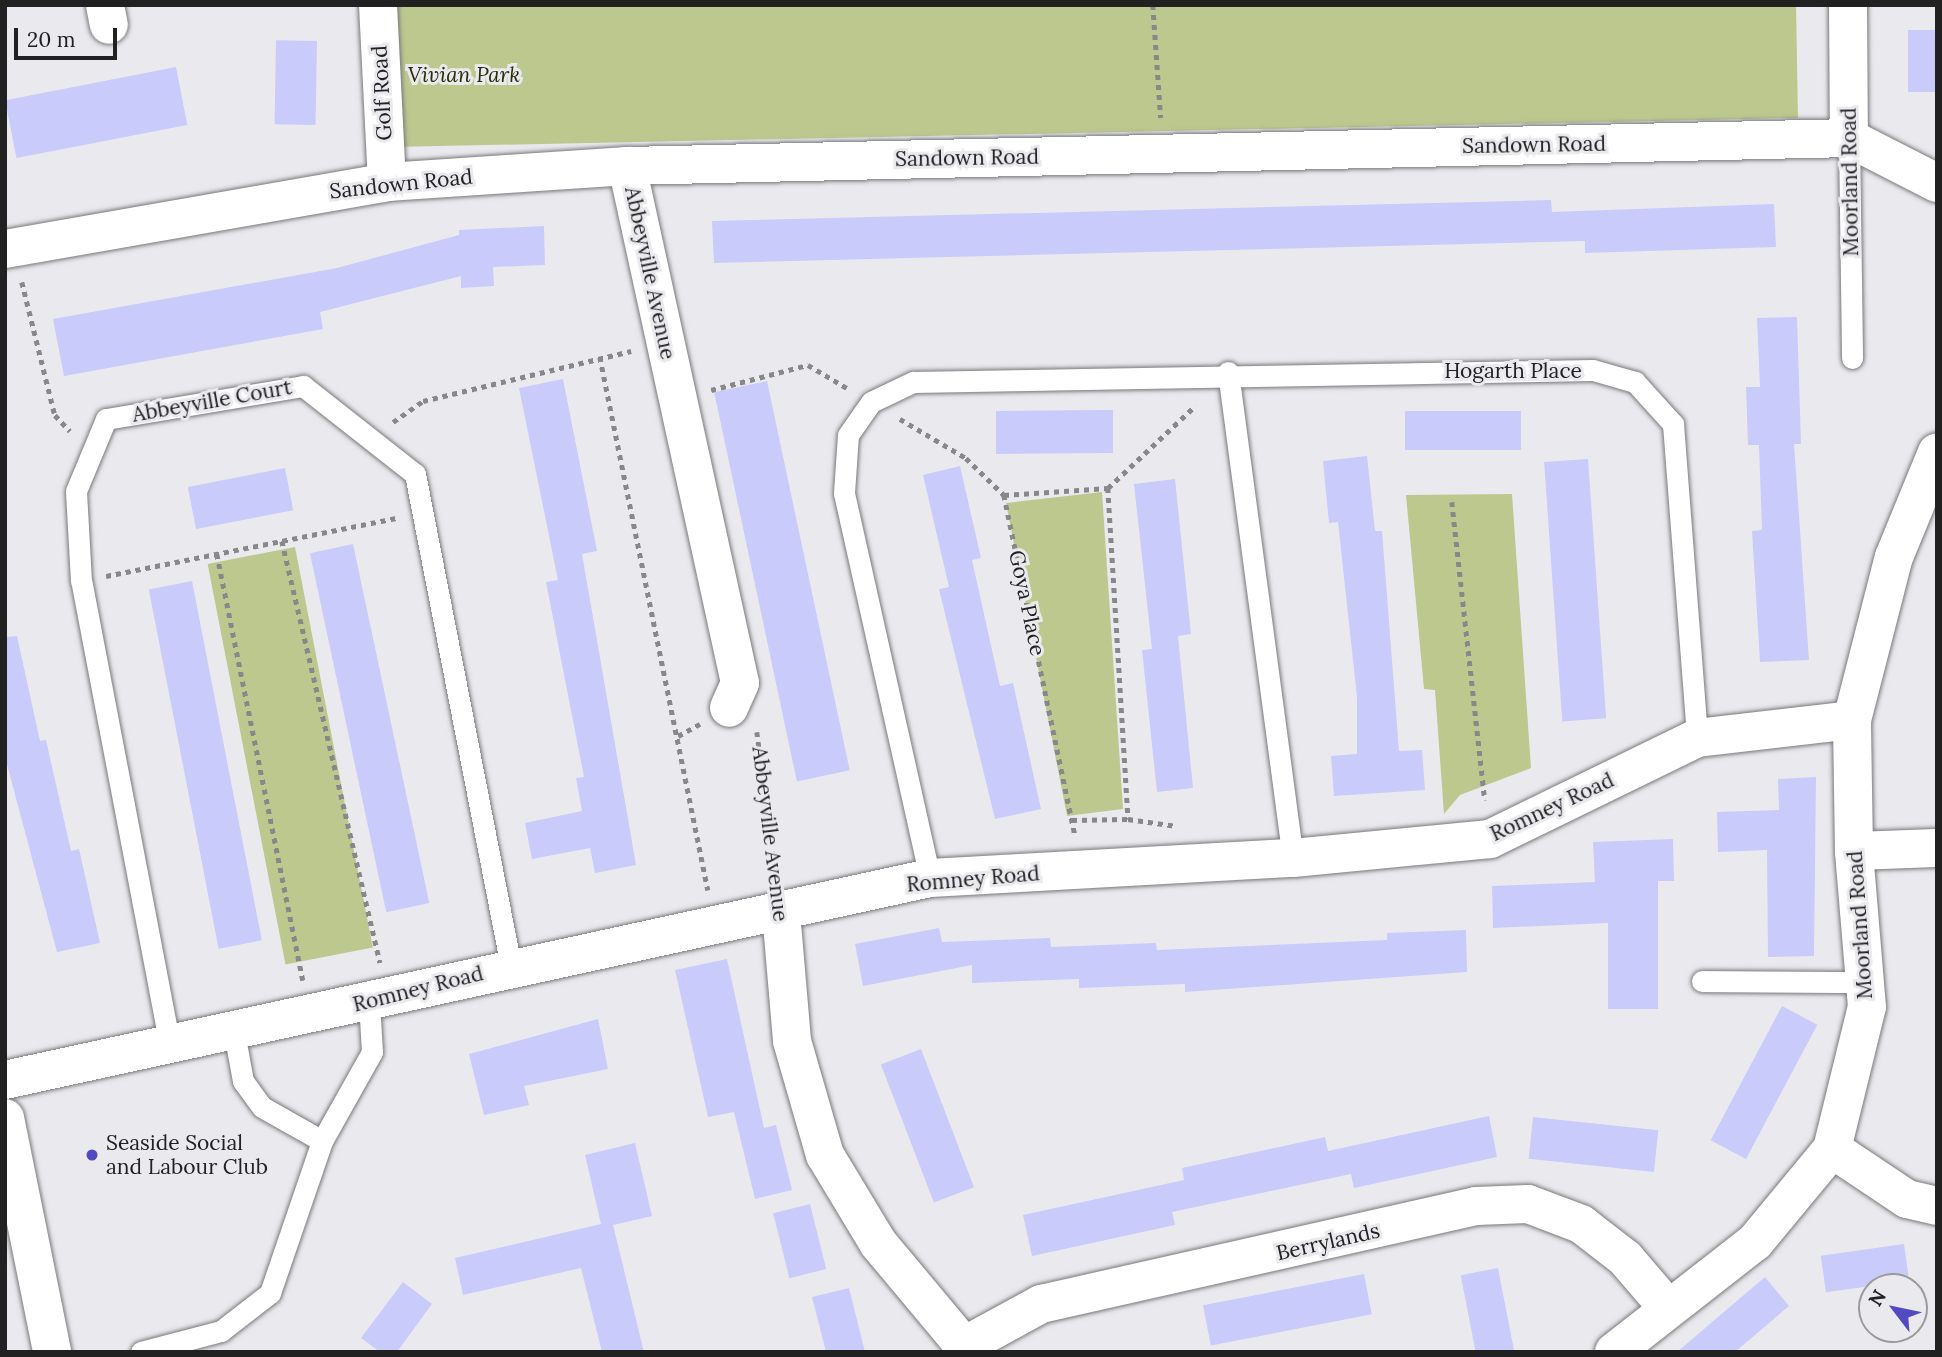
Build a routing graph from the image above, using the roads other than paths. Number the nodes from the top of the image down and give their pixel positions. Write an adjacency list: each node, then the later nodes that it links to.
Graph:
1 (378, 5): 6 (street, Golf Road)
2 (1848, 5): 3 (street, Moorland Road)
3 (1849, 138): 4 (street, Sandown Road); 5 (street, Sandown Road); 8 (lane, Moorland Road)
4 (627, 166): 6 (street, Sandown Road); 11 (street, Abbeyville Avenue)
5 (1934, 172)
6 (387, 182): 7 (street, Sandown Road)
7 (9, 248)
8 (1852, 358)
9 (1228, 373): 13 (lane, Hogarth Place); 16 (lane); 17 (lane)
10 (1937, 452): 12 (street, Moorland Road)
11 (729, 708)
12 (1852, 720): 13 (street, Romney Road); 15 (street, Moorland Road)
13 (1697, 738): 16 (street, Romney Road)
14 (1937, 848): 15 (street)
15 (1854, 851): 21 (street, Moorland Road)
16 (1293, 858): 17 (street, Romney Road)
17 (930, 878): 18 (street, Romney Road)
18 (781, 912): 19 (street, Romney Road); 31 (street, Abbeyville Avenue)
19 (511, 967): 22 (street, Romney Road); 24 (lane, Abbeyville Court)
20 (1702, 981): 21 (lane)
21 (1864, 982): 28 (street, Moorland Road)
22 (379, 999): 23 (street, Romney Road); 27 (lane)
23 (234, 1032): 24 (street, Romney Road); 27 (lane)
24 (170, 1046): 25 (street, Romney Road)
25 (5, 1080)
26 (6, 1125): 32 (street)
27 (322, 1141): 33 (lane)
28 (1832, 1149): 29 (street); 30 (street, Moorland Road)
29 (1937, 1206)
30 (1668, 1308): 31 (street, Berrylands); 34 (street, Moorland Road)
31 (967, 1349)
32 (52, 1352)
33 (141, 1352)
34 (1614, 1352)

